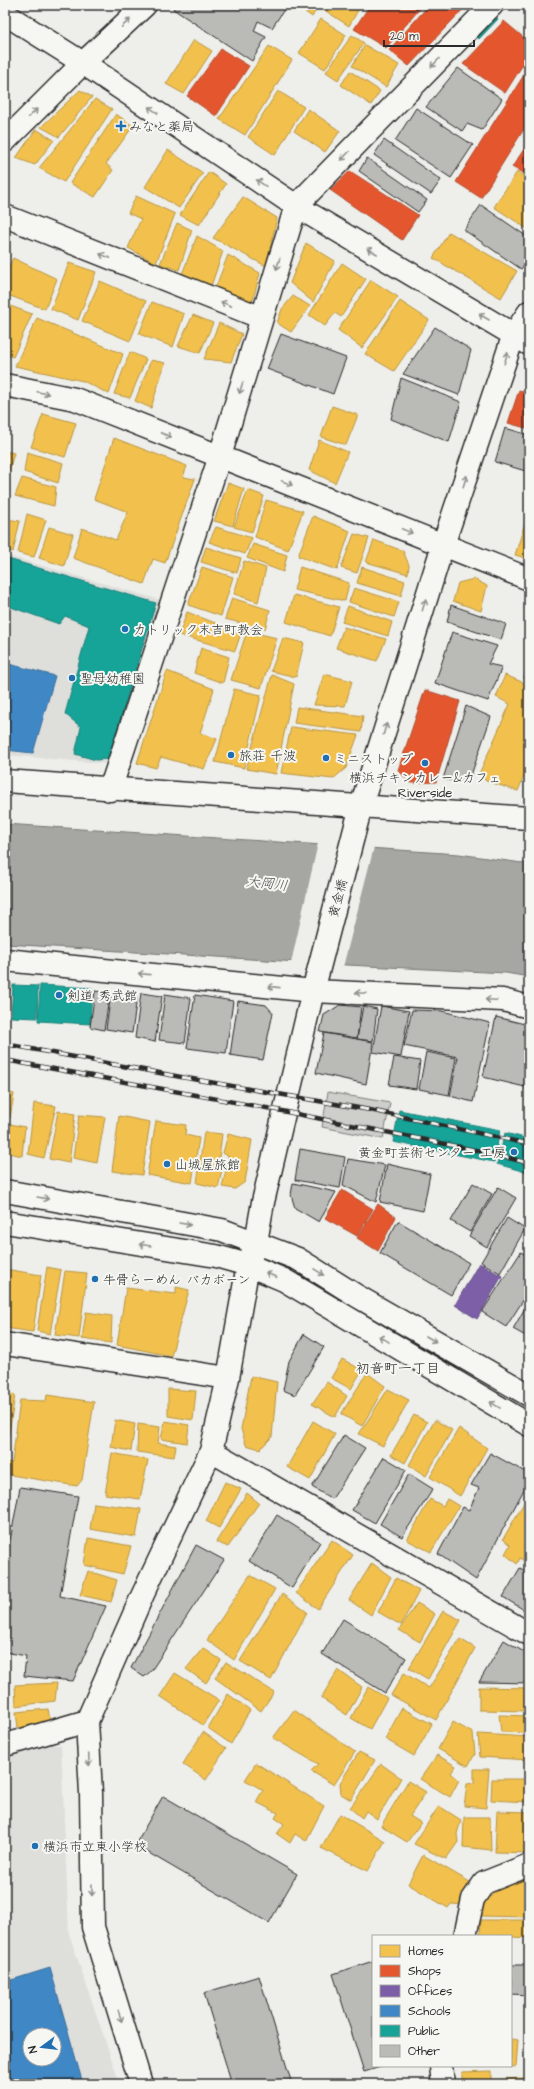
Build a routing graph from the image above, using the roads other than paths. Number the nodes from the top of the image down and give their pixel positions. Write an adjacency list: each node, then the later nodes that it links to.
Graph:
1 (145, 5): 4 (street, one-way to 1)
2 (492, 5): 6 (street, one-way to 6)
3 (5, 14): 4 (street)
4 (83, 63): 5 (street, one-way to 4); 6 (street, one-way to 4)
5 (5, 141)
6 (296, 206): 9 (street, one-way to 9); 10 (street, one-way to 6)
7 (5, 216): 9 (street, one-way to 7)
8 (529, 312): 10 (street, 黄金橋)
9 (262, 318): 12 (street, one-way to 12)
10 (521, 339): 13 (street, 黄金橋, one-way to 10)
11 (5, 385): 12 (street, one-way to 12)
12 (220, 456): 13 (street, one-way to 13); 16 (street)
13 (443, 545): 14 (street); 17 (street, 黄金橋, one-way to 13)
14 (529, 579)
15 (5, 781): 16 (street)
16 (110, 790): 17 (street)
17 (361, 806): 18 (street); 20 (street, 黄金橋)
18 (529, 818)
19 (5, 960): 20 (street, one-way to 19)
20 (313, 991): 21 (street, one-way to 20); 24 (street, 黄金橋)
21 (529, 1007)
22 (5, 1192): 24 (street, one-way to 24)
23 (5, 1222): 25 (street, one-way to 23)
24 (256, 1242): 25 (street, 黄金橋); 28 (street, one-way to 28)
25 (248, 1265): 27 (street, 黄金橋); 29 (street, one-way to 25)
26 (5, 1344): 27 (street)
27 (228, 1378): 30 (street, 黄金橋)
28 (529, 1395)
29 (529, 1425)
30 (211, 1451): 31 (street); 32 (street, 黄金橋)
31 (529, 1634)
32 (86, 1721): 33 (street); 37 (street, one-way to 37)
33 (5, 1745)
34 (529, 1865): 35 (street)
35 (465, 1935)
36 (441, 2067): 38 (street)
37 (141, 2084)
38 (443, 2084)

